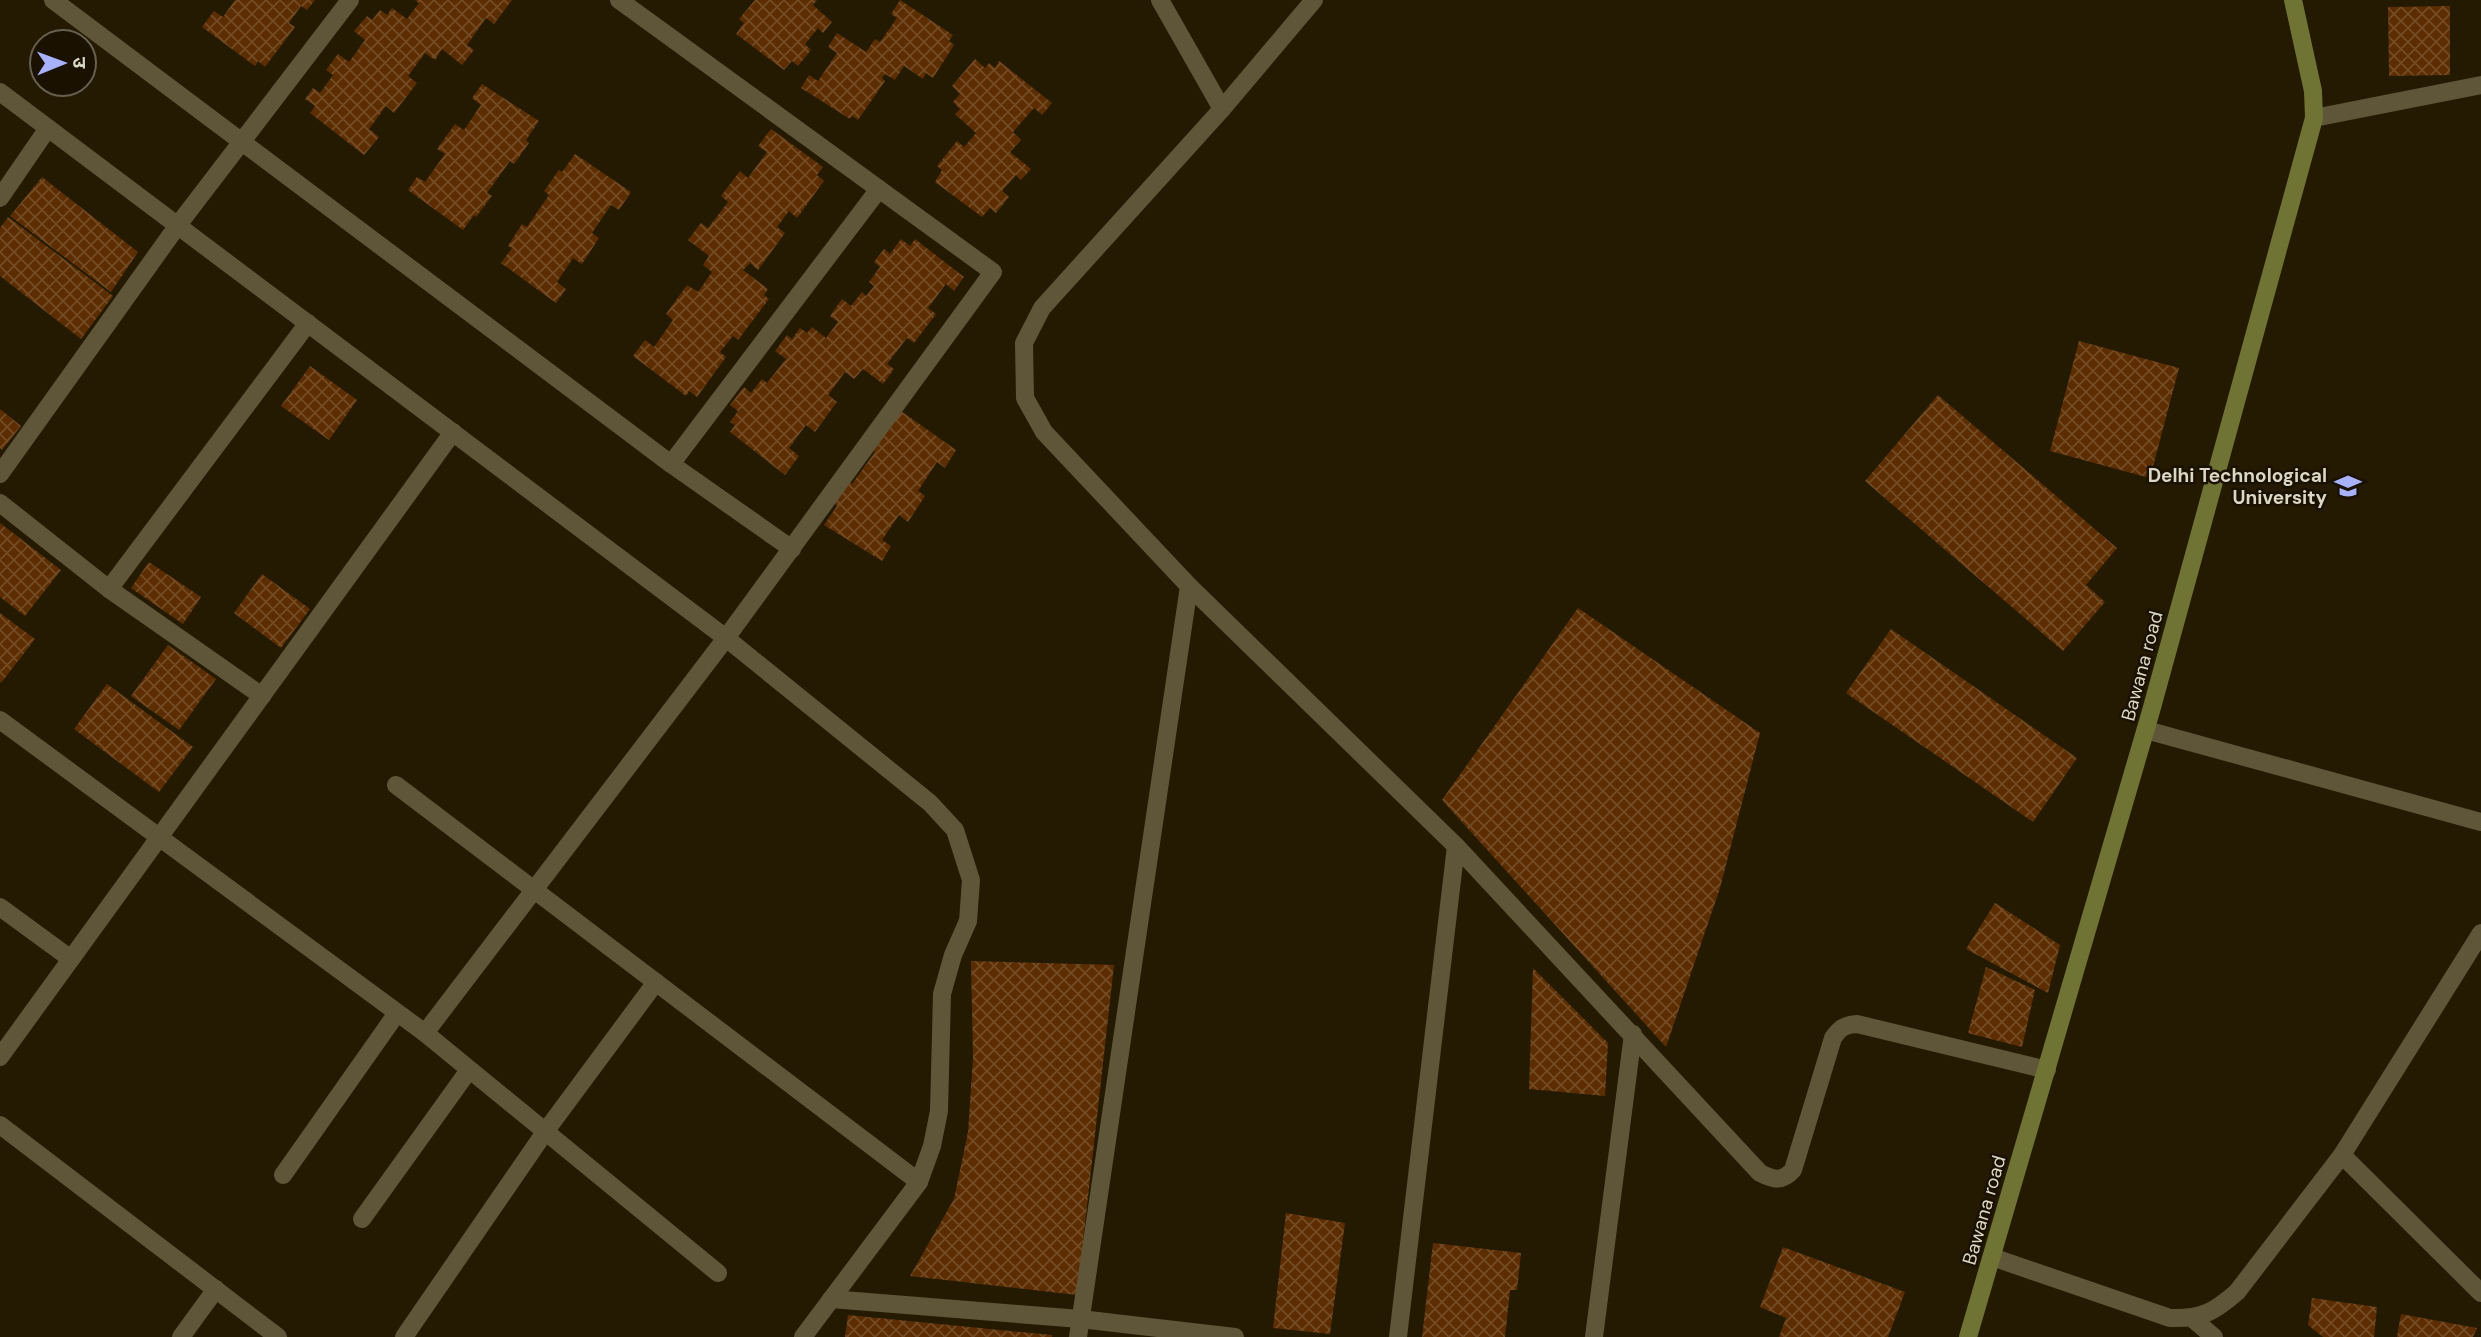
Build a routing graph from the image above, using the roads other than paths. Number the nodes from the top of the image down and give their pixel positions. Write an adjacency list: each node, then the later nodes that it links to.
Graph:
1 (53, 0): 12 (street)
2 (350, 0): 12 (street)
3 (619, 0): 13 (street)
4 (1160, 0): 9 (street)
5 (1314, 0): 9 (street)
6 (2293, 0): 10 (main road, Bawana road)
7 (2481, 85): 10 (street)
8 (0, 92): 11 (street)
9 (1222, 109): 22 (street)
10 (2314, 118): 27 (main road, Bawana road)
11 (48, 128): 14 (street); 15 (street)
12 (242, 142): 15 (street); 18 (street)
13 (879, 189): 18 (street); 21 (street)
14 (0, 198)
15 (178, 225): 16 (street); 19 (street)
16 (308, 323): 17 (street); 23 (street)
17 (453, 432): 24 (street); 25 (street)
18 (671, 464): 21 (street)
19 (0, 474)
20 (0, 503): 23 (street)
21 (792, 549): 24 (street)
22 (1189, 586): 31 (street); 54 (street)
23 (109, 589): 25 (street)
24 (726, 638): 32 (street); 47 (street)
25 (262, 696): 30 (street)
26 (0, 720): 30 (street)
27 (2146, 730): 29 (street); 42 (main road, Bawana road)
28 (396, 785): 32 (street)
29 (2481, 822)
30 (159, 838): 35 (street); 37 (street)
31 (1456, 846): 39 (street); 62 (street)
32 (534, 890): 36 (street); 38 (street)
33 (0, 907): 35 (street)
34 (2481, 933): 45 (street)
35 (71, 959): 40 (street)
36 (656, 982): 44 (street); 47 (street)
37 (397, 1013): 38 (street); 46 (street)
38 (425, 1033): 41 (street)
39 (1633, 1034): 42 (street); 63 (street)
40 (0, 1057)
41 (469, 1070): 44 (street); 48 (street)
42 (2047, 1070): 49 (main road, Bawana road)
43 (0, 1125): 51 (street)
44 (545, 1132): 50 (street); 58 (street)
45 (2342, 1155): 52 (street); 55 (street)
46 (283, 1174)
47 (919, 1182): 53 (street)
48 (362, 1219)
49 (1992, 1257): 55 (street); 64 (main road, Bawana road)
50 (718, 1273)
51 (216, 1289): 56 (street); 57 (street)
52 (2481, 1293)
53 (831, 1299): 54 (street); 59 (street)
54 (1080, 1319): 60 (street); 61 (street)
55 (2193, 1319): 65 (street)
56 (181, 1337)
57 (278, 1337)
58 (404, 1337)
59 (803, 1337)
60 (1078, 1337)
61 (1235, 1337)
62 (1398, 1337)
63 (1594, 1337)
64 (1968, 1337)
65 (2214, 1337)

